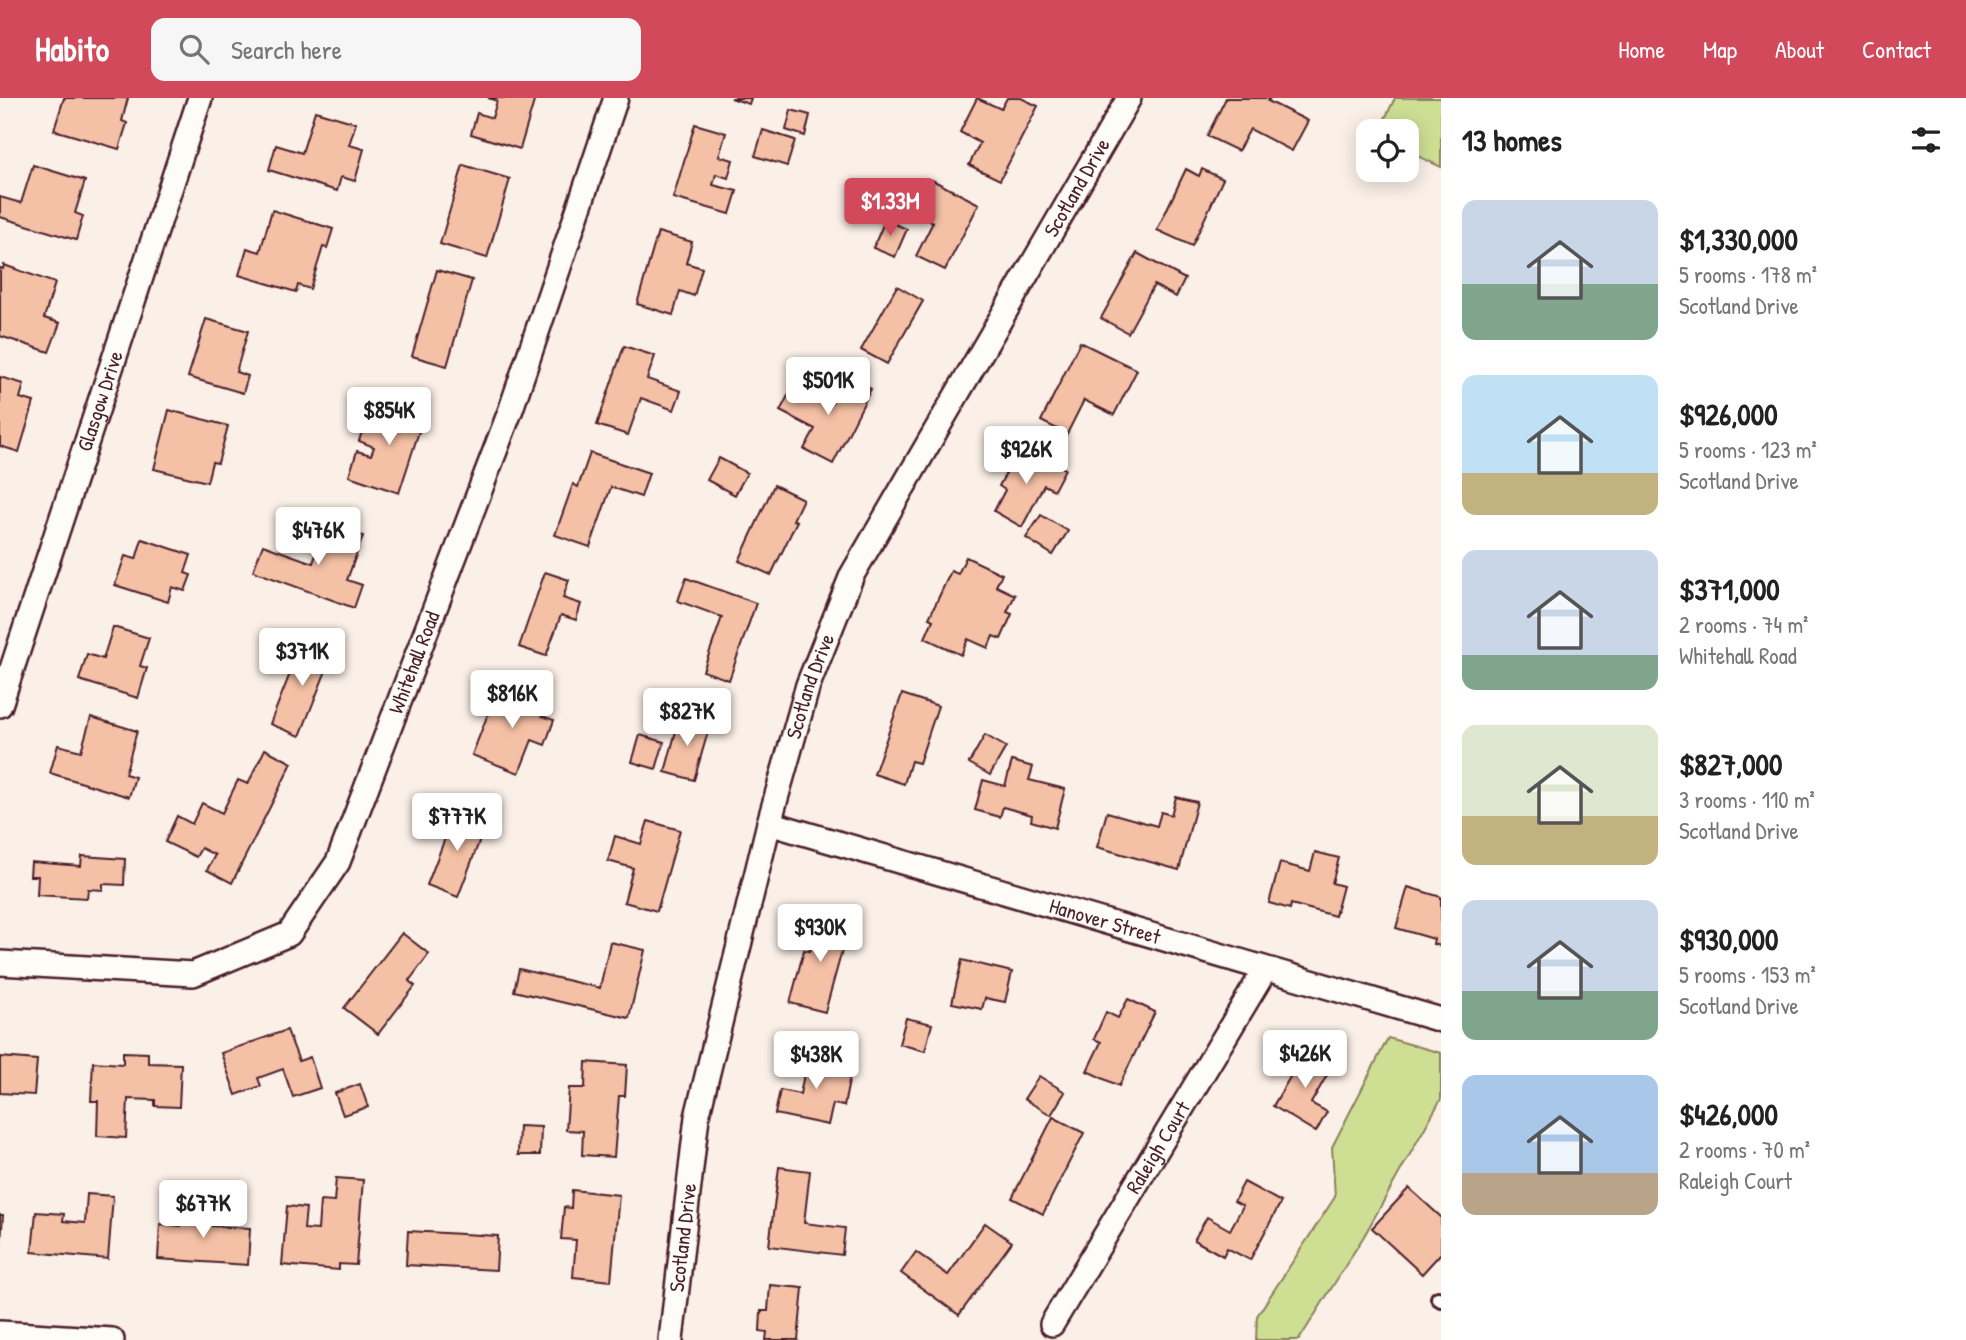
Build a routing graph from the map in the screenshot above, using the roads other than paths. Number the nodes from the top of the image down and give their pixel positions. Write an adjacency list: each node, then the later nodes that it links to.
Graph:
1 (200, 98): 4 (street, Glasgow Drive)
2 (616, 98): 6 (street, Whitehall Road)
3 (1129, 98): 5 (street, Scotland Drive)
4 (0, 705)
5 (769, 823): 7 (street, Hanover Street); 12 (street, Scotland Drive)
6 (0, 963)
7 (1265, 970): 8 (street, Hanover Street); 9 (street, Raleigh Court)
8 (1441, 1020)
9 (1052, 1324)
10 (0, 1333): 11 (street)
11 (112, 1340)
12 (671, 1340)

